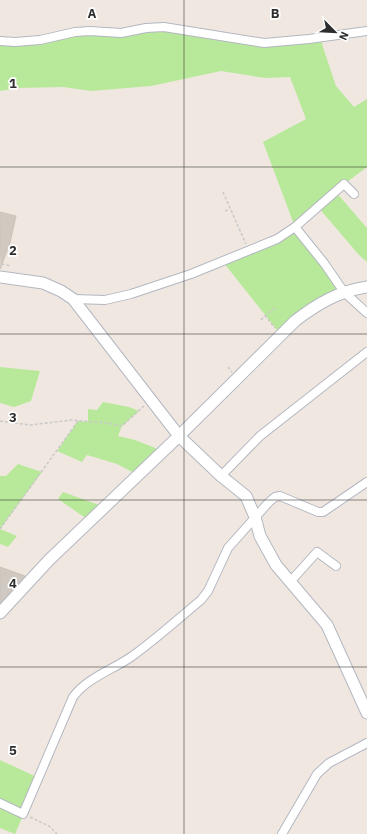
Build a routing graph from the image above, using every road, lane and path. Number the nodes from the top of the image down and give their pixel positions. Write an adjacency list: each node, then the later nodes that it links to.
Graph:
1 (367, 31): 2 (street)
2 (0, 41)
3 (223, 192): 5 (path)
4 (354, 194): 7 (street)
5 (230, 209): 6 (path); 8 (path)
6 (225, 211)
7 (295, 227): 8 (street); 13 (street)
8 (249, 252): 14 (street)
9 (11, 266): 10 (path)
10 (0, 269)
11 (0, 277): 14 (street)
12 (367, 287): 13 (street)
13 (344, 292): 16 (street); 19 (street)
14 (73, 299): 21 (street)
15 (275, 308): 17 (path)
16 (367, 313)
17 (265, 316): 18 (path); 19 (path)
18 (261, 320)
19 (281, 335): 24 (street)
20 (367, 352): 25 (street)
21 (150, 400): 23 (path); 24 (street)
22 (0, 421): 23 (path)
23 (78, 421): 28 (path)
24 (179, 436): 25 (street); 31 (street)
25 (221, 476): 27 (street)
26 (367, 482): 27 (street)
27 (255, 517): 30 (street); 35 (street)
28 (0, 529)
29 (336, 566): 30 (street)
30 (290, 582): 32 (street)
31 (0, 613)
32 (367, 713)
33 (367, 743): 37 (street)
34 (0, 803): 35 (street)
35 (23, 814): 36 (path)
36 (57, 834)
37 (282, 834)

